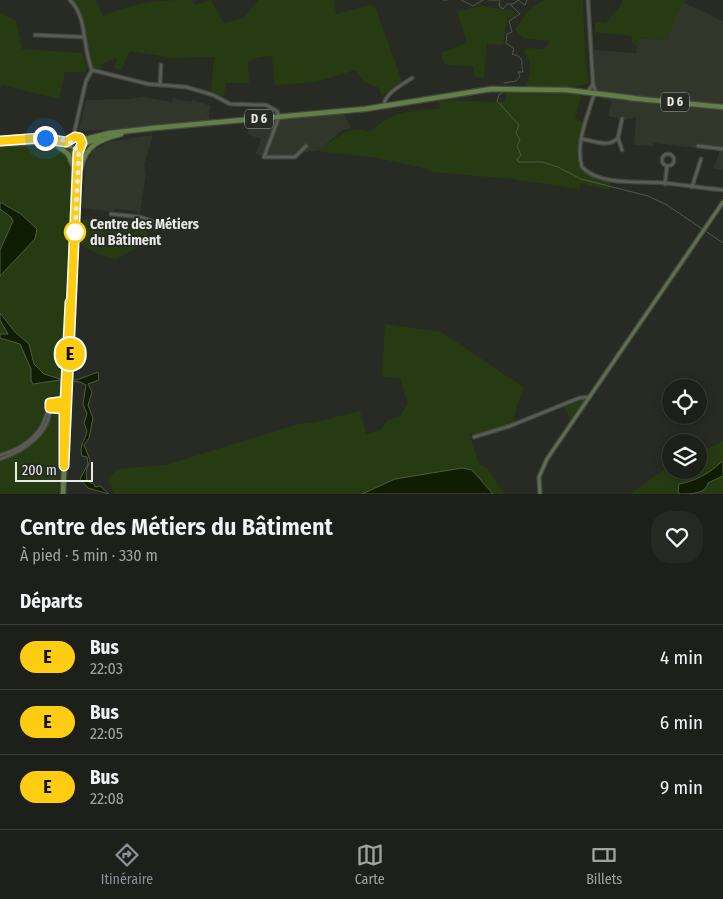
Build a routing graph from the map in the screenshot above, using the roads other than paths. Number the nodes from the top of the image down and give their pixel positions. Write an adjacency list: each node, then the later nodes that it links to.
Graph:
1 (70, 0): 6 (street)
2 (588, 0): 3 (street)
3 (589, 20): 4 (street); 10 (street)
4 (595, 20)
5 (35, 35): 6 (street)
6 (84, 37): 8 (street)
7 (161, 65): 11 (street)
8 (92, 70): 11 (street); 23 (street)
9 (412, 78): 14 (street)
10 (593, 84): 12 (street); 13 (street)
11 (160, 85): 16 (street)
12 (587, 93): 13 (main road, D 6); 14 (main road, D 6)
13 (595, 94): 15 (main road, D 6); 21 (street)
14 (383, 105): 16 (main road, D 6)
15 (723, 106)
16 (279, 117): 18 (main road, D 6); 25 (street)
17 (622, 119): 20 (street)
18 (179, 127): 19 (main road, D 6); 23 (main road, D 6)
19 (122, 134): 23 (main road, D 6); 31 (main road)
20 (618, 138): 21 (street); 28 (street)
21 (582, 139): 32 (street)
22 (45, 142): 23 (main road, D 6); 24 (main road, D 6); 35 (main road)
23 (76, 142): 24 (main road, D 6); 31 (main road); 35 (main road)
24 (0, 143)
25 (306, 146)
26 (698, 146): 27 (street)
27 (723, 148)
28 (622, 150)
29 (701, 160): 33 (street)
30 (667, 166): 30 (street); 32 (street)
31 (79, 179): 40 (main road)
32 (665, 184): 33 (street)
33 (692, 187): 34 (street)
34 (723, 190)
35 (75, 193): 40 (main road)
36 (723, 202): 39 (main road)
37 (111, 214): 38 (street)
38 (155, 222)
39 (589, 397): 42 (street); 46 (main road)
40 (66, 407): 41 (street); 41 (street); 45 (main road)
41 (50, 408): 43 (street); 44 (street)
42 (474, 437)
43 (0, 455)
44 (0, 459)
45 (63, 494)
46 (540, 494)

